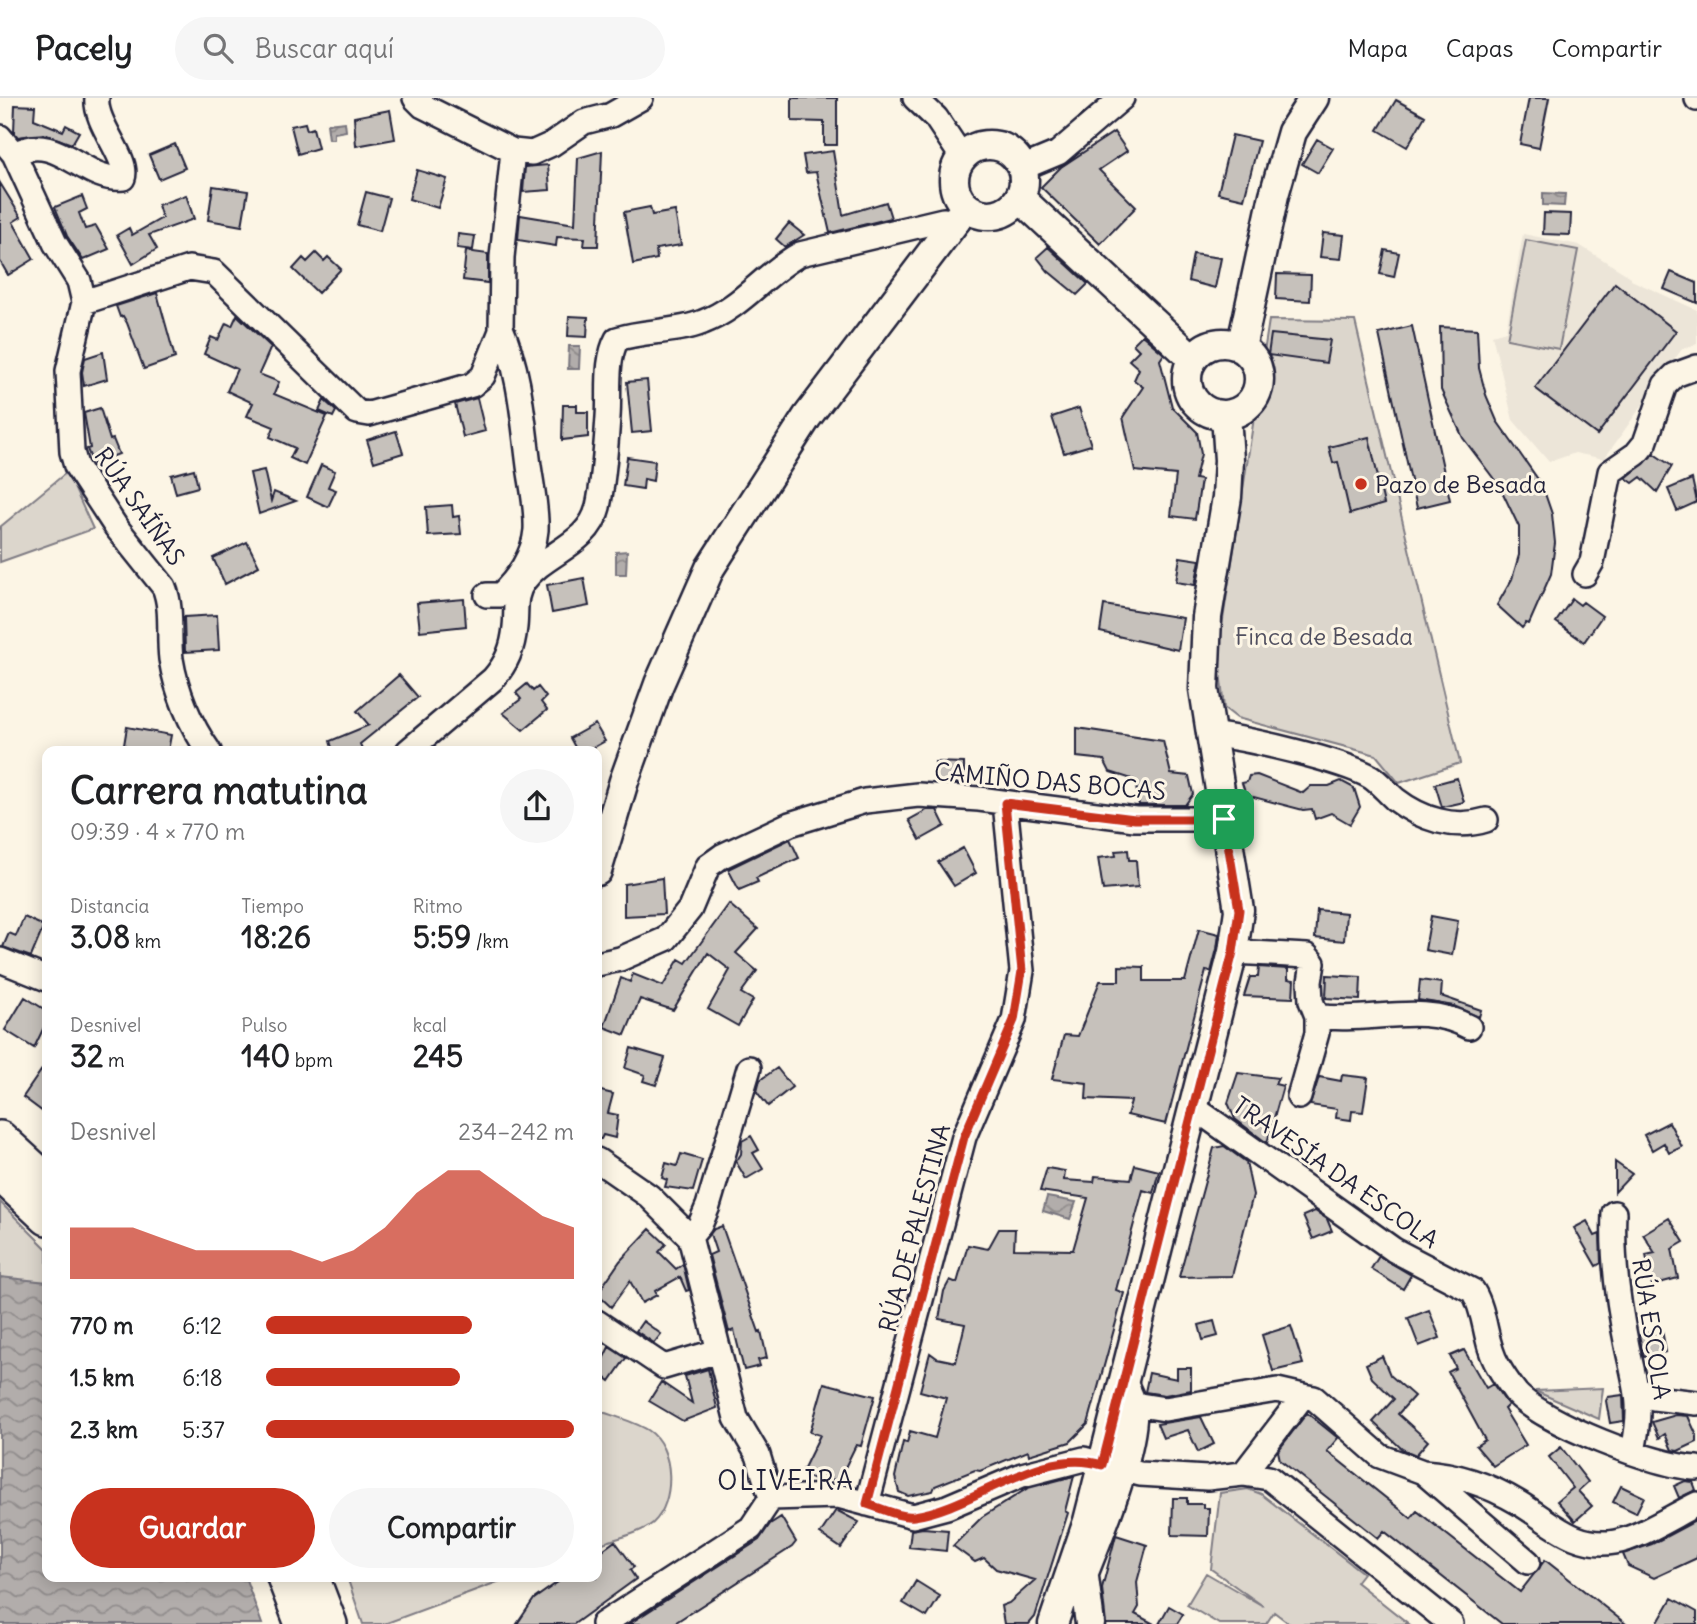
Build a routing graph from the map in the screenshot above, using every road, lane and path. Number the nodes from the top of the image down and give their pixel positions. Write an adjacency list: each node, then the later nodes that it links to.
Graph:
1 (97, 98): 7 (street)
2 (415, 98): 8 (street)
3 (641, 98): 8 (street)
4 (915, 98): 9 (street)
5 (1122, 98): 10 (street)
6 (1314, 98): 15 (main road)
7 (7, 145): 13 (street)
8 (513, 152): 14 (street)
9 (962, 157): 10 (main road); 12 (main road)
10 (1022, 167): 11 (main road)
11 (1020, 198): 12 (main road); 16 (main road)
12 (962, 215): 23 (street); 27 (main road)
13 (84, 302): 14 (street); 22 (street, RÚA SAÍÑAS)
14 (501, 328): 20 (street)
15 (1241, 348): 16 (main road); 18 (main road)
16 (1193, 359): 18 (main road)
17 (1697, 368): 19 (street)
18 (1226, 415): 21 (main road)
19 (1585, 574)
20 (487, 595)
21 (1209, 734): 25 (main road); 26 (street)
22 (205, 746)
23 (414, 746)
24 (1005, 803): 25 (street, CAMIÑO DAS BOCAS); 30 (street, CAMIÑO DAS BOCAS); 56 (street, RÚA DE PALESTINA)
25 (1224, 819): 28 (main road)
26 (1486, 820)
27 (602, 854)
28 (1233, 952): 32 (street); 36 (main road)
29 (0, 960): 31 (street)
30 (602, 963)
31 (42, 977)
32 (1317, 1016): 33 (street); 35 (street)
33 (1469, 1027)
34 (749, 1068): 43 (street)
35 (1299, 1097)
36 (1193, 1107): 47 (main road); 50 (street, TRAVESÍA DA ESCOLA)
37 (0, 1138): 40 (highway)
38 (602, 1163): 43 (street)
39 (0, 1174): 41 (highway)
40 (42, 1176)
41 (42, 1213)
42 (1614, 1213): 46 (street, RÚA ESCOLA)
43 (690, 1237): 45 (street)
44 (602, 1325): 45 (street)
45 (718, 1351): 55 (street)
46 (1639, 1390): 49 (street); 50 (street, RÚA ESCOLA)
47 (1129, 1392): 48 (street); 51 (main road)
48 (1303, 1396): 53 (street); 54 (street)
49 (1697, 1402)
50 (1633, 1452): 52 (street, TRAVESÍA DA ESCOLA)
51 (1113, 1467): 54 (street); 56 (street); 58 (main road); 60 (street)
52 (1697, 1468)
53 (1423, 1472): 57 (street); 59 (street)
54 (1242, 1474): 68 (street)
55 (771, 1499): 56 (street); 65 (street)
56 (867, 1504)
57 (1697, 1504)
58 (1080, 1546): 60 (main road); 66 (main road)
59 (1528, 1562)
60 (1084, 1579): 67 (main road)
61 (286, 1582): 63 (highway)
62 (314, 1582): 64 (highway)
63 (302, 1624)
64 (330, 1624)
65 (603, 1624)
66 (1053, 1624)
67 (1090, 1624)
68 (1451, 1624)

